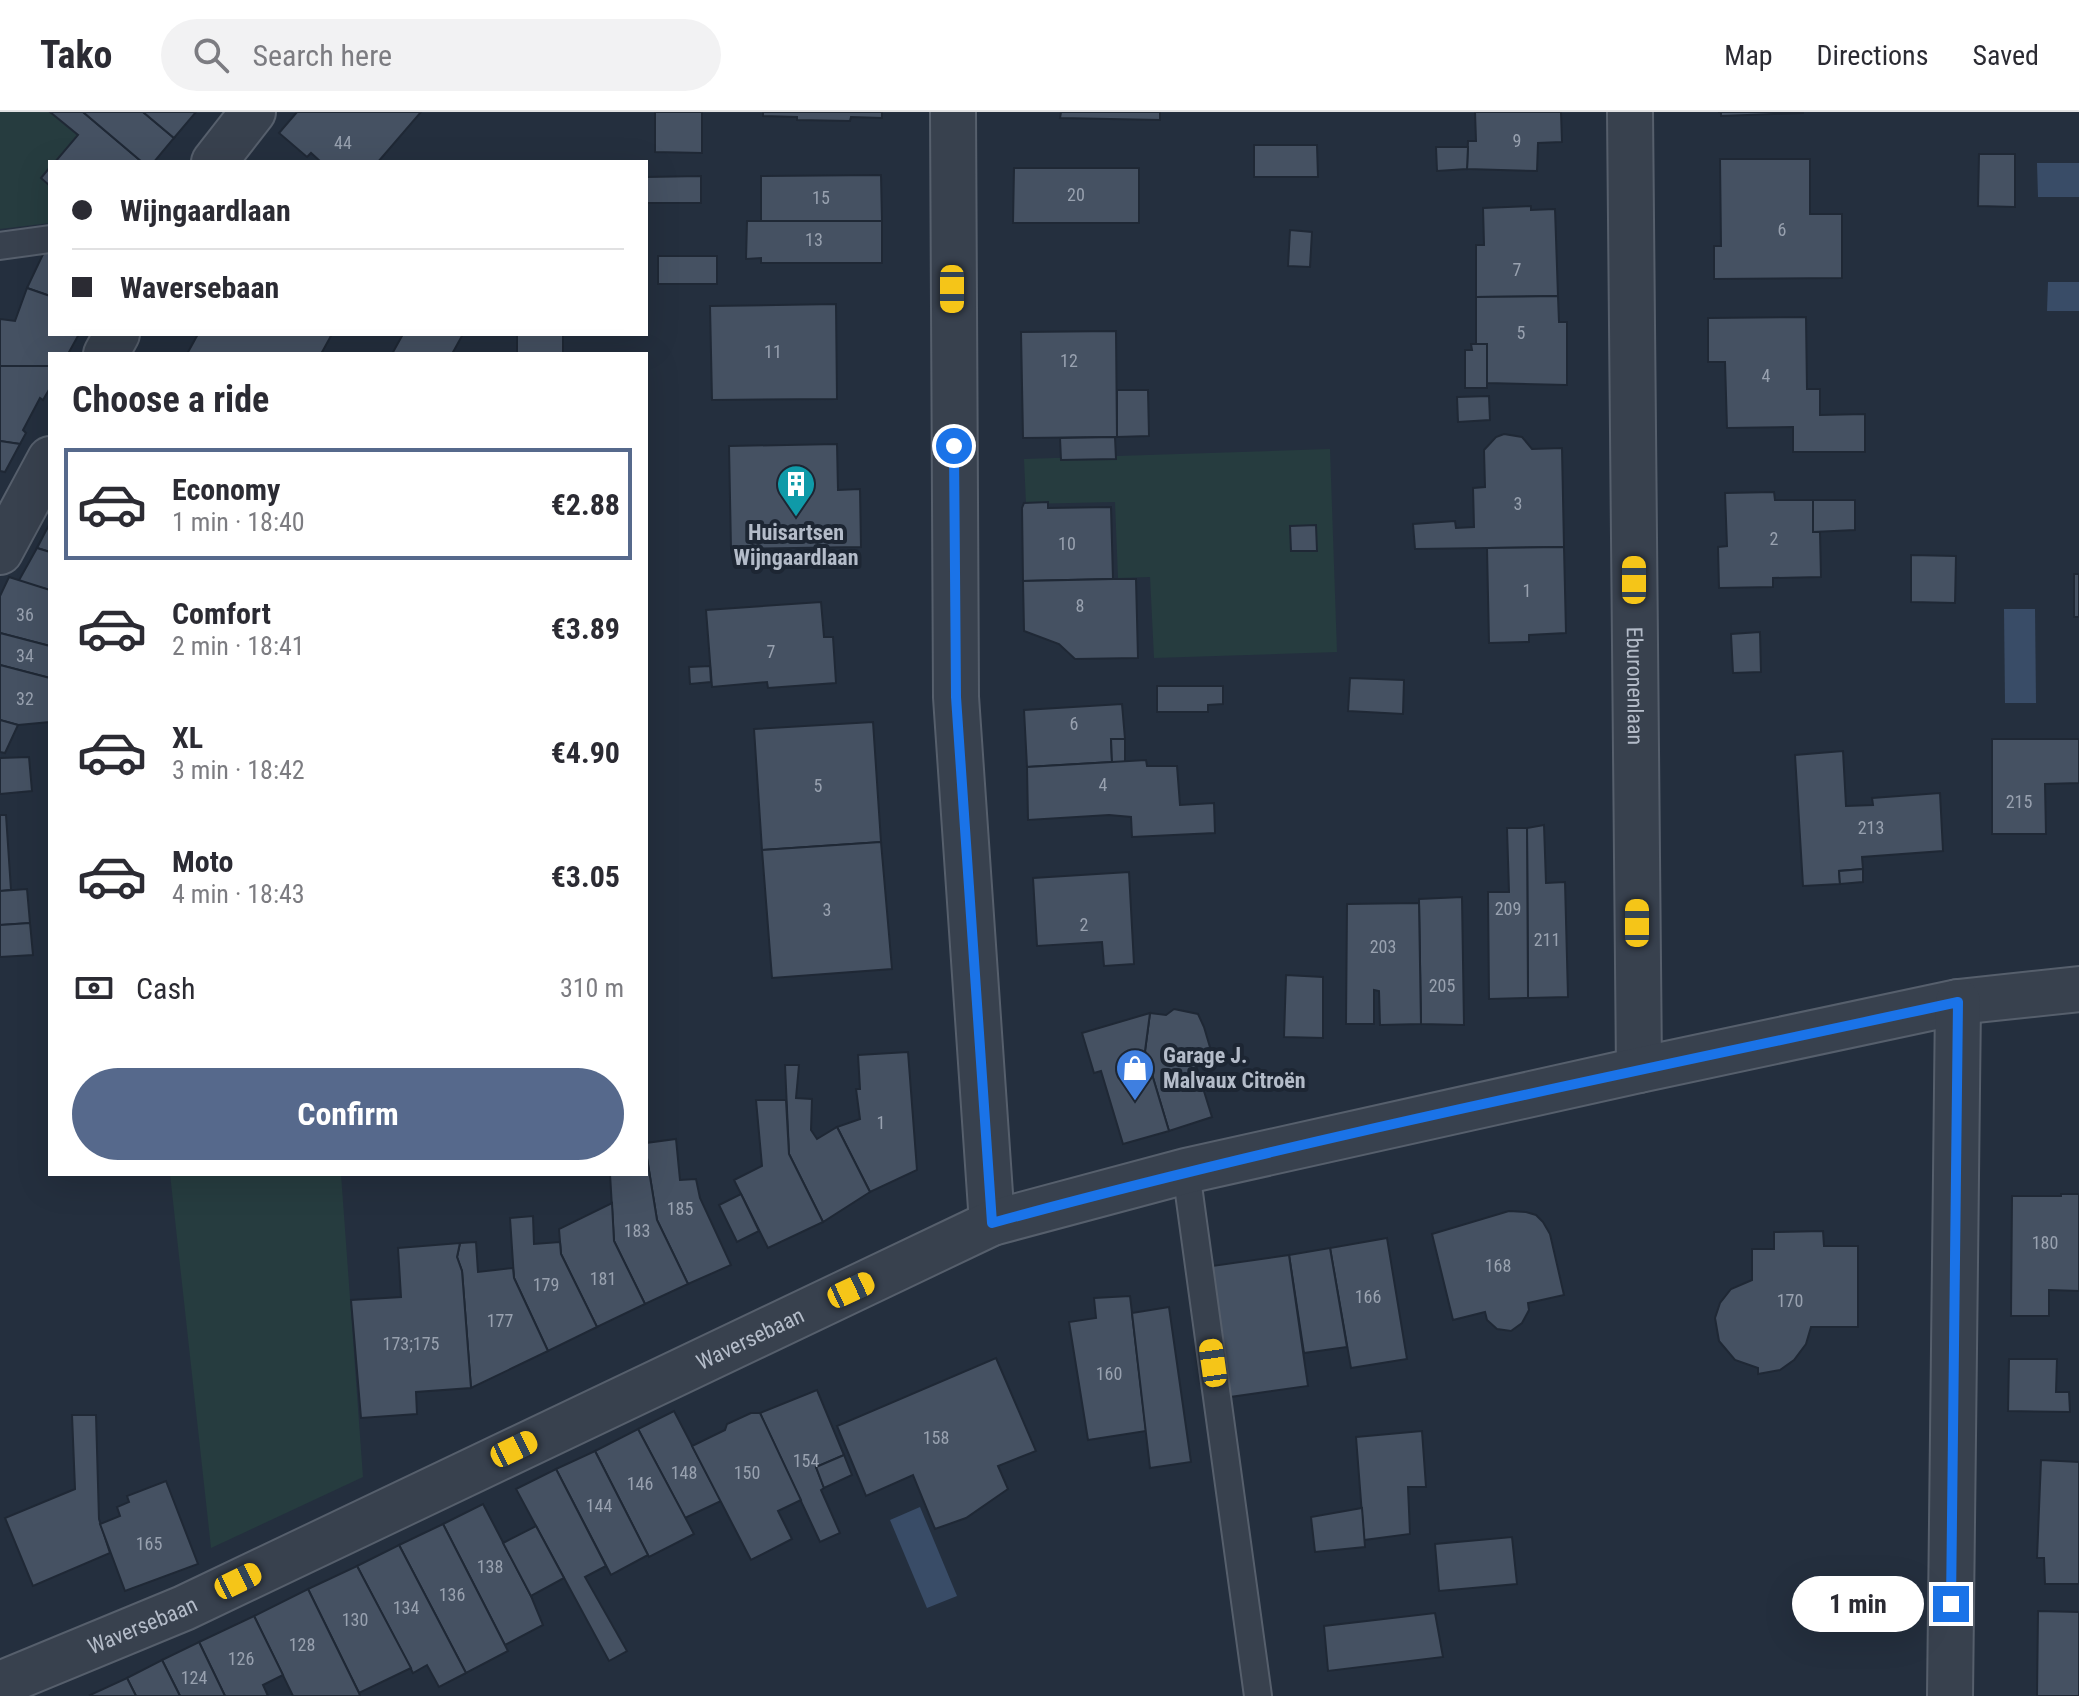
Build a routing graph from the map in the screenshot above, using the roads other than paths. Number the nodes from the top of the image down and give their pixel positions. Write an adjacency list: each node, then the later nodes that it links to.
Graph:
1 (253, 112): 4 (street)
2 (953, 112): 13 (street)
3 (1630, 112): 11 (street, Eburonenlaan)
4 (216, 160)
5 (48, 239): 6 (lane)
6 (0, 246)
7 (48, 463): 8 (street)
8 (0, 552)
9 (2079, 989): 10 (street, Waversebaan)
10 (1958, 1002): 11 (street, Waversebaan); 16 (street)
11 (1639, 1070): 12 (street, Waversebaan)
12 (1186, 1171): 13 (street, Waversebaan); 15 (lane)
13 (992, 1223): 14 (street, Waversebaan)
14 (0, 1684)
15 (1258, 1696)
16 (1950, 1696)

